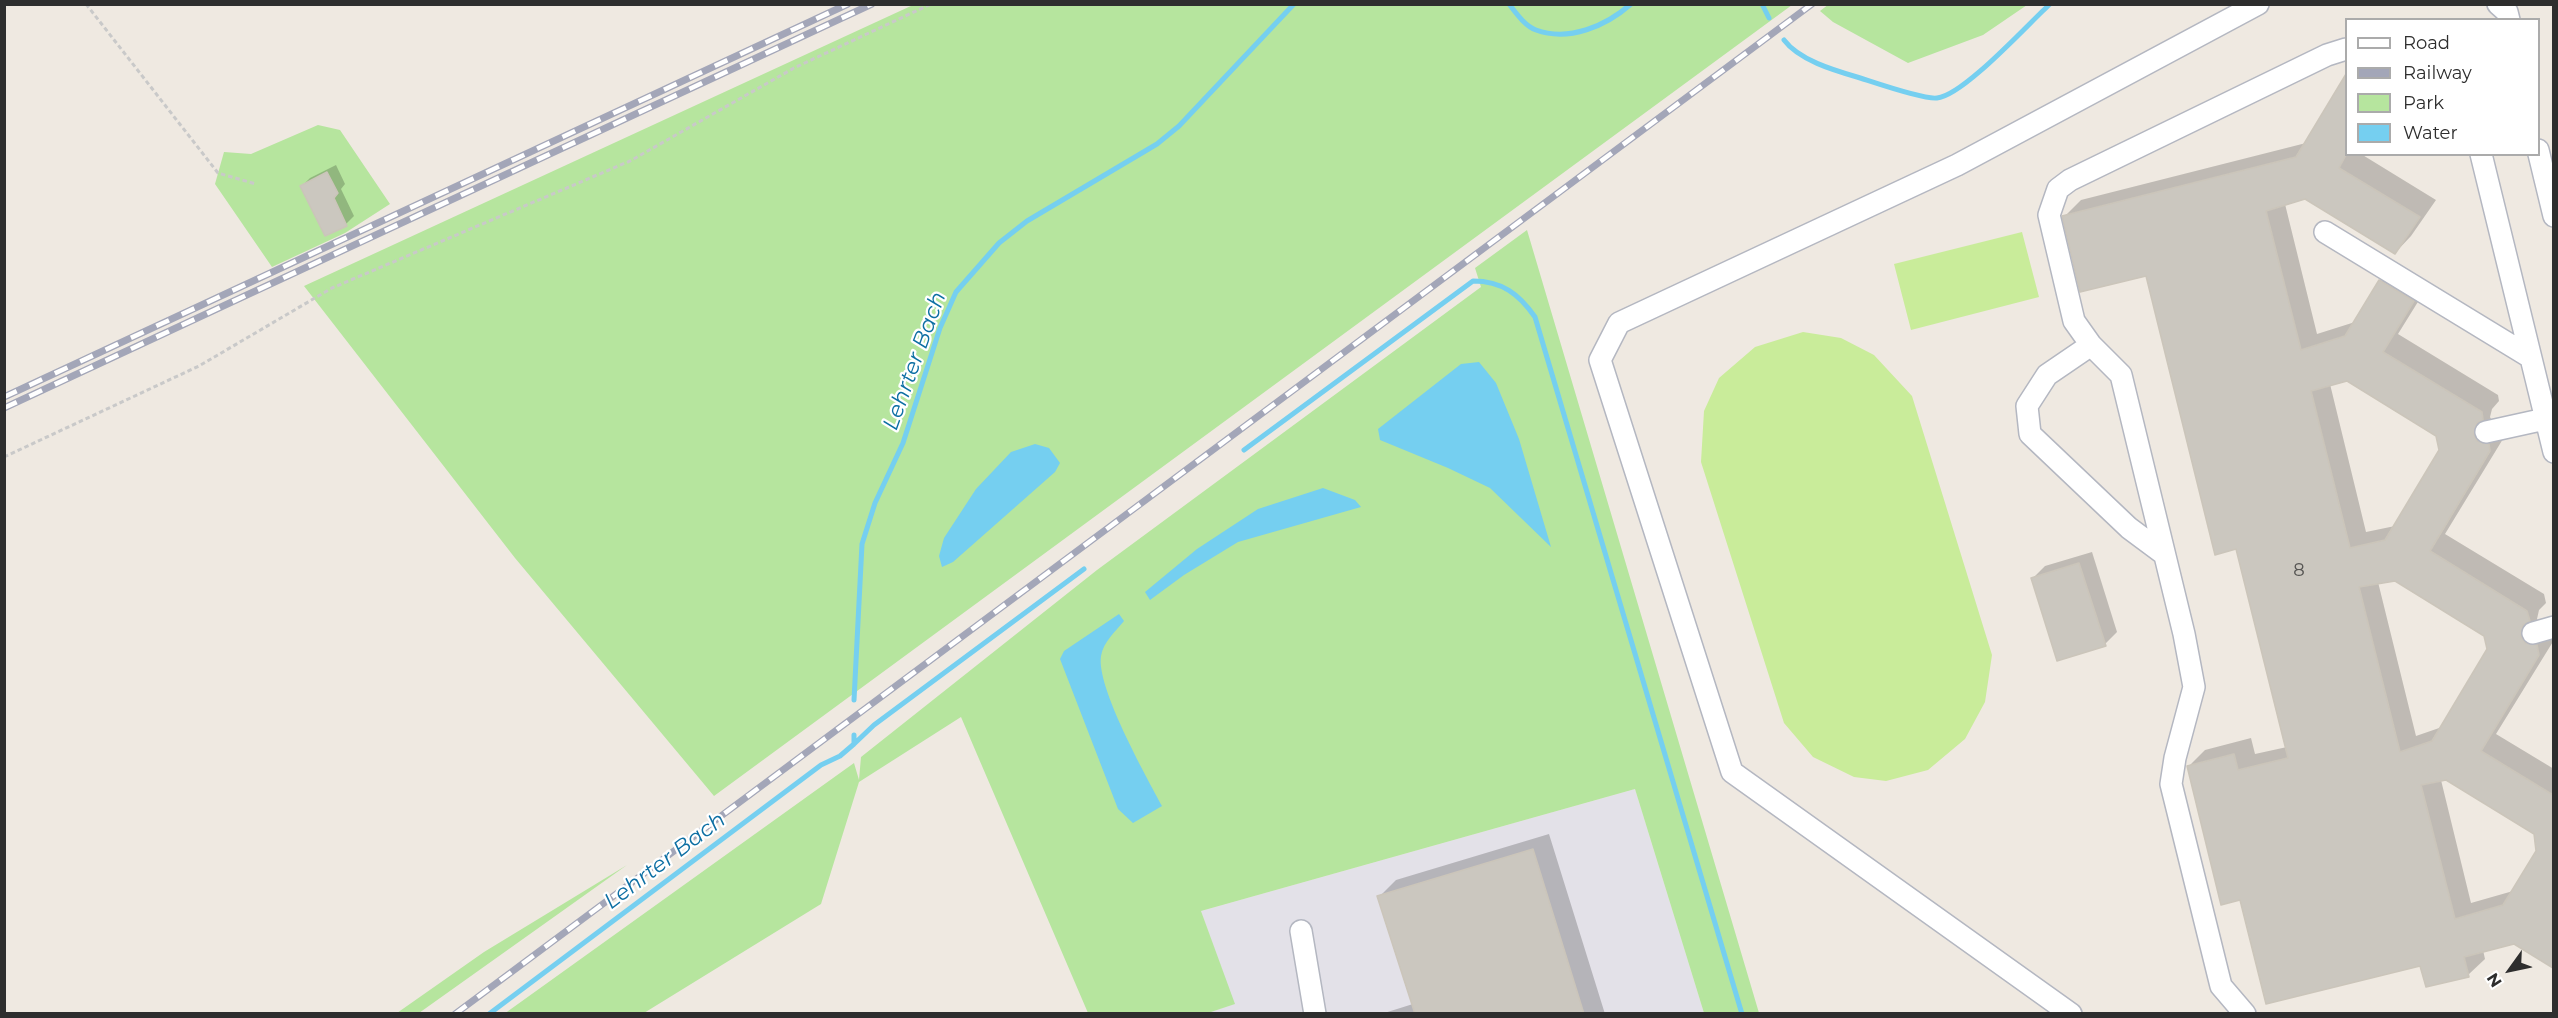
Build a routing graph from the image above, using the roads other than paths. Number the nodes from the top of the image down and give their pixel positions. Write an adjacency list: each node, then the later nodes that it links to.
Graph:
1 (2258, 4): 17 (lane)
2 (2498, 4): 3 (lane)
3 (2508, 18)
4 (2345, 49): 9 (lane)
5 (2481, 156): 10 (lane)
6 (2539, 156): 7 (lane)
7 (2553, 216)
8 (2325, 232): 10 (lane)
9 (2091, 345): 14 (lane); 14 (lane)
10 (2530, 357): 11 (lane)
11 (2545, 419): 12 (lane); 13 (lane)
12 (2486, 432)
13 (2553, 452)
14 (2164, 554): 18 (lane)
15 (1301, 931): 16 (lane)
16 (1315, 1014)
17 (2071, 1014)
18 (2245, 1014)

